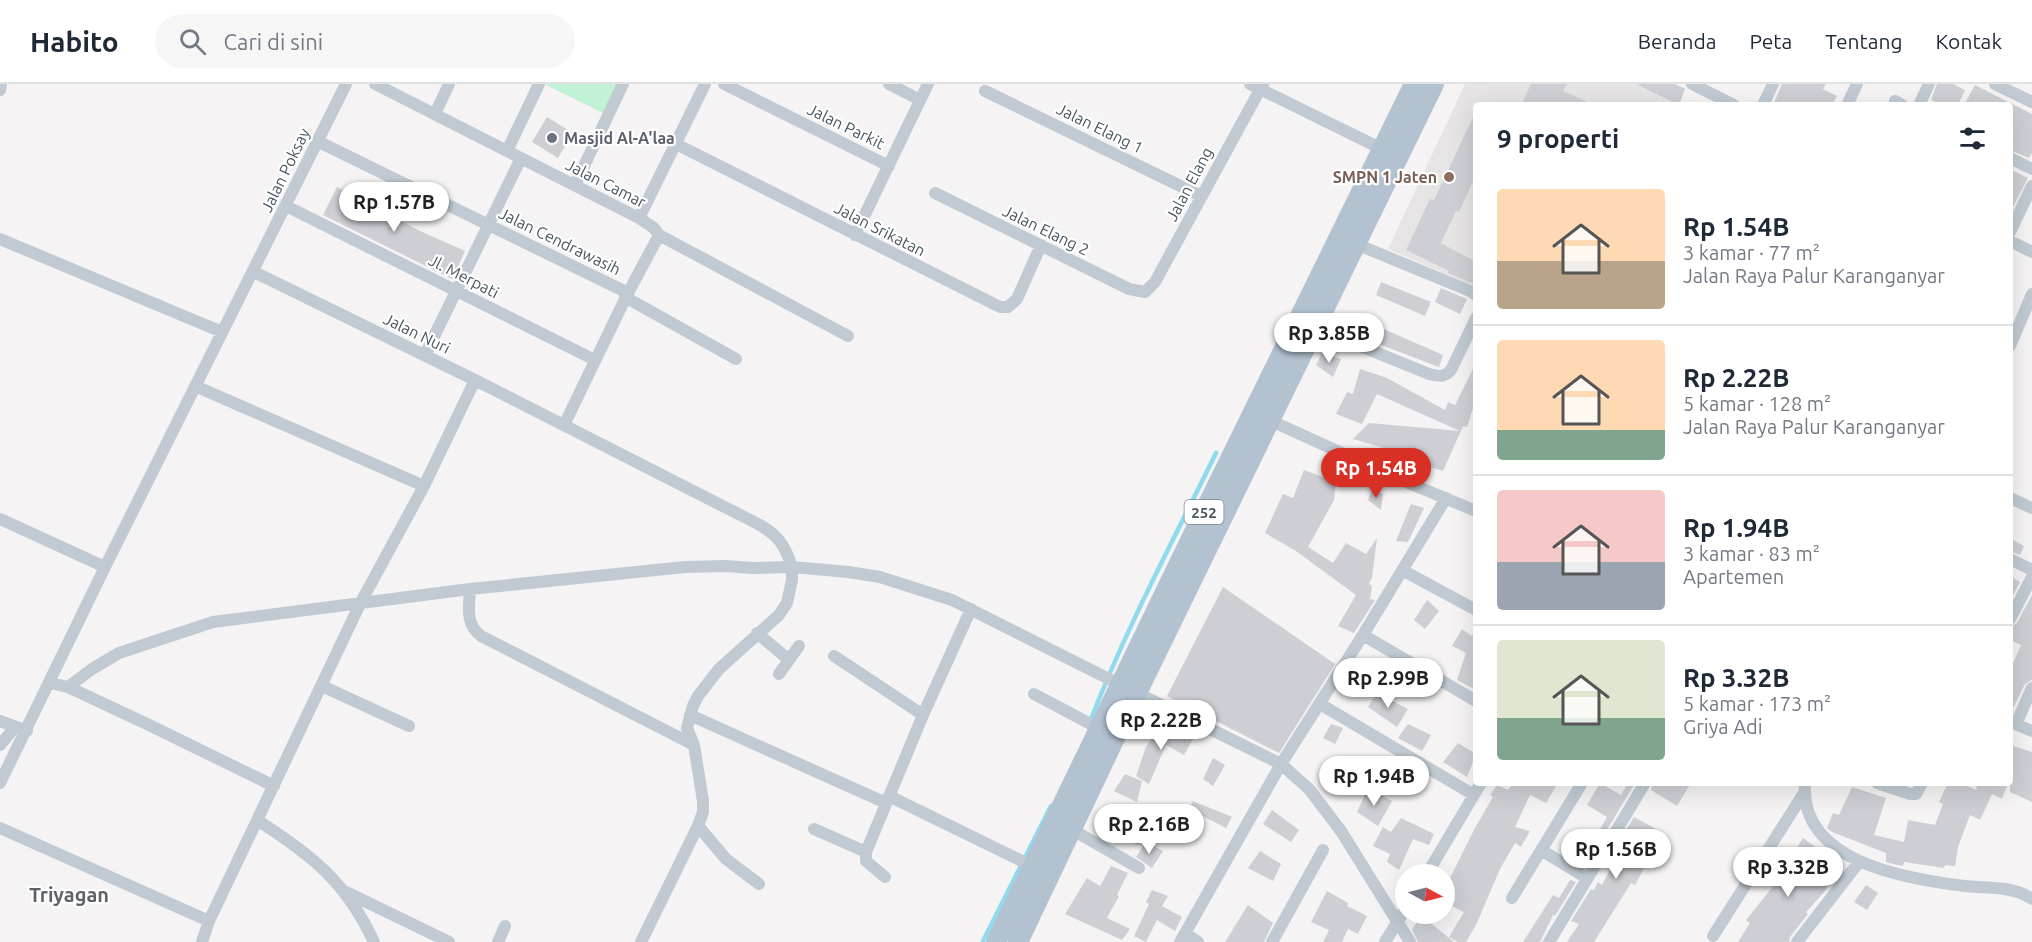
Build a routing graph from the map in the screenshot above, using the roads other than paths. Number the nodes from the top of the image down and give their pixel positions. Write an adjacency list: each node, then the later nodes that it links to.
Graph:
1 (346, 84): 26 (street, Jalan Poksay)
2 (375, 84): 25 (street, Jalan Camar)
3 (449, 84): 25 (street)
4 (539, 84): 28 (street)
5 (623, 84): 34 (street)
6 (705, 84): 27 (street)
7 (724, 84): 32 (street, Jalan Parkit)
8 (889, 84): 19 (street)
9 (928, 84): 19 (street)
10 (1414, 84): 29 (main road, 252)
11 (1434, 84): 29 (main road, 252)
12 (1692, 84): 20 (street)
13 (1773, 84): 21 (street)
14 (1857, 84): 22 (street)
15 (1929, 84): 23 (street)
16 (1995, 84): 24 (street)
17 (1257, 86): 29 (street); 37 (street, Jalan Elang)
18 (985, 91): 37 (street, Jalan Elang 1)
19 (920, 100): 32 (street)
20 (1728, 102)
21 (1764, 102)
22 (1848, 102)
23 (1920, 102)
24 (2032, 102)
25 (435, 114): 28 (street, Jalan Camar)
26 (317, 141): 38 (street, Jalan Poksay); 40 (street, Jalan Cendrawasih)
27 (676, 144): 39 (street); 43 (street, Jalan Srikatan)
28 (507, 151): 30 (street, Jalan Camar)
29 (1390, 153): 46 (main road, 252); 65 (main road, 252)
30 (521, 158): 34 (street, Jalan Camar); 40 (street)
31 (2013, 160): 33 (street)
32 (890, 166): 43 (street)
33 (2032, 169)
34 (575, 185): 39 (street, Jalan Camar)
35 (2032, 186): 41 (street)
36 (934, 193): 47 (street, Jalan Elang 2)
37 (1201, 196): 51 (street, Jalan Elang)
38 (286, 206): 49 (street, Jalan Poksay); 50 (street, Jl. Merpati)
39 (639, 218): 42 (street, Jalan Camar)
40 (489, 225): 50 (street); 54 (street, Jalan Cendrawasih)
41 (2013, 226)
42 (659, 235): 54 (street); 58 (street, Jalan Camar)
43 (855, 235): 47 (street, Jalan Srikatan)
44 (0, 239): 57 (street)
45 (2013, 242): 48 (street)
46 (1356, 244): 52 (street); 56 (main road, 252)
47 (1041, 245): 51 (street, Jalan Elang 2)
48 (2032, 252)
49 (254, 272): 57 (street, Jalan Poksay); 60 (street, Jalan Nuri)
50 (455, 290): 60 (street); 62 (street, Jl. Merpati)
51 (1145, 292)
52 (1473, 293)
53 (2032, 294): 59 (street)
54 (627, 295): 61 (street, Jalan Cendrawasih); 62 (street)
55 (1473, 324): 56 (street)
56 (1316, 328): 66 (main road, 252)
57 (222, 332): 64 (street, Jalan Poksay)
58 (848, 336)
59 (2013, 339)
60 (425, 355): 63 (street, Jalan Nuri)
61 (736, 359)
62 (595, 360): 67 (street)
63 (474, 380): 67 (street, Jalan Nuri); 68 (street)
64 (195, 386): 68 (street); 75 (street, Jalan Poksay)
65 (1253, 413): 66 (street); 92 (main road, 252)
66 (1271, 420): 69 (street); 92 (main road, 252)
67 (564, 425): 76 (street, Jalan Nuri)
68 (424, 486): 81 (street)
69 (1446, 498): 72 (street); 77 (street)
70 (2013, 499): 71 (street)
71 (2032, 508)
72 (1473, 510)
73 (0, 519): 75 (street)
74 (2013, 560): 78 (street)
75 (105, 567): 91 (street, Jalan Poksay)
76 (792, 567): 80 (street); 83 (street); 85 (street)
77 (1402, 570): 82 (street); 86 (street)
78 (2032, 570)
79 (2032, 577): 84 (street)
80 (470, 589): 81 (street); 108 (street)
81 (361, 602): 93 (street); 94 (street)
82 (1473, 608)
83 (970, 609): 92 (street); 100 (street)
84 (2013, 613)
85 (757, 633): 89 (street); 99 (street)
86 (1363, 635): 97 (street); 98 (street)
87 (799, 646): 89 (street)
88 (834, 656): 100 (street)
89 (789, 660): 90 (street)
90 (779, 674)
91 (50, 683): 94 (street); 105 (street, Jalan Poksay)
92 (1118, 683): 104 (main road, 252); 109 (street)
93 (322, 686): 103 (street); 111 (street)
94 (68, 687): 111 (street)
95 (2032, 688): 102 (street)
96 (1034, 694): 104 (street)
97 (1473, 699)
98 (1320, 704): 109 (street); 118 (street)
99 (690, 715): 108 (street); 119 (street)
100 (923, 715): 119 (street)
101 (0, 721): 105 (street)
102 (2013, 723): 106 (street)
103 (409, 726)
104 (1099, 728): 124 (main road, 252); 130 (main road, 252)
105 (21, 729): 107 (street); 110 (street)
106 (2032, 731)
107 (0, 745)
108 (694, 745): 121 (street)
109 (1281, 764): 138 (street); 144 (street)
110 (0, 783)
111 (273, 786): 120 (street)
112 (1479, 786): 118 (street)
113 (1580, 786): 126 (street)
114 (1643, 786): 133 (street)
115 (1888, 786): 116 (street)
116 (1920, 786)
117 (1804, 788): 128 (street); 143 (street)
118 (1474, 795): 129 (street)
119 (888, 800): 127 (street); 130 (street)
120 (257, 820): 135 (street); 139 (street)
121 (698, 826): 134 (street); 149 (street)
122 (0, 828): 139 (street)
123 (814, 829): 127 (street)
124 (1071, 829): 131 (street); 151 (main road, 252)
125 (1323, 850): 153 (street)
126 (1541, 850): 133 (street); 136 (street)
127 (866, 852): 132 (street)
128 (1859, 862): 137 (street); 157 (street)
129 (1433, 864)
130 (1030, 865): 150 (main road, 252)
131 (1139, 868)
132 (885, 877)
133 (1587, 878): 156 (street)
134 (759, 884)
135 (342, 890): 146 (street); 147 (street)
136 (1512, 898)
137 (2032, 898)
138 (1395, 918)
139 (209, 921): 145 (street)
140 (1395, 924): 154 (street)
141 (1399, 924): 155 (street)
142 (505, 926): 148 (street)
143 (1713, 936)
144 (1183, 938): 152 (street)
145 (202, 942)
146 (374, 942)
147 (449, 942)
148 (498, 942)
149 (641, 942)
150 (996, 942)
151 (1018, 942)
152 (1198, 942)
153 (1272, 942)
154 (1385, 942)
155 (1410, 942)
156 (1549, 942)
157 (1797, 942)

